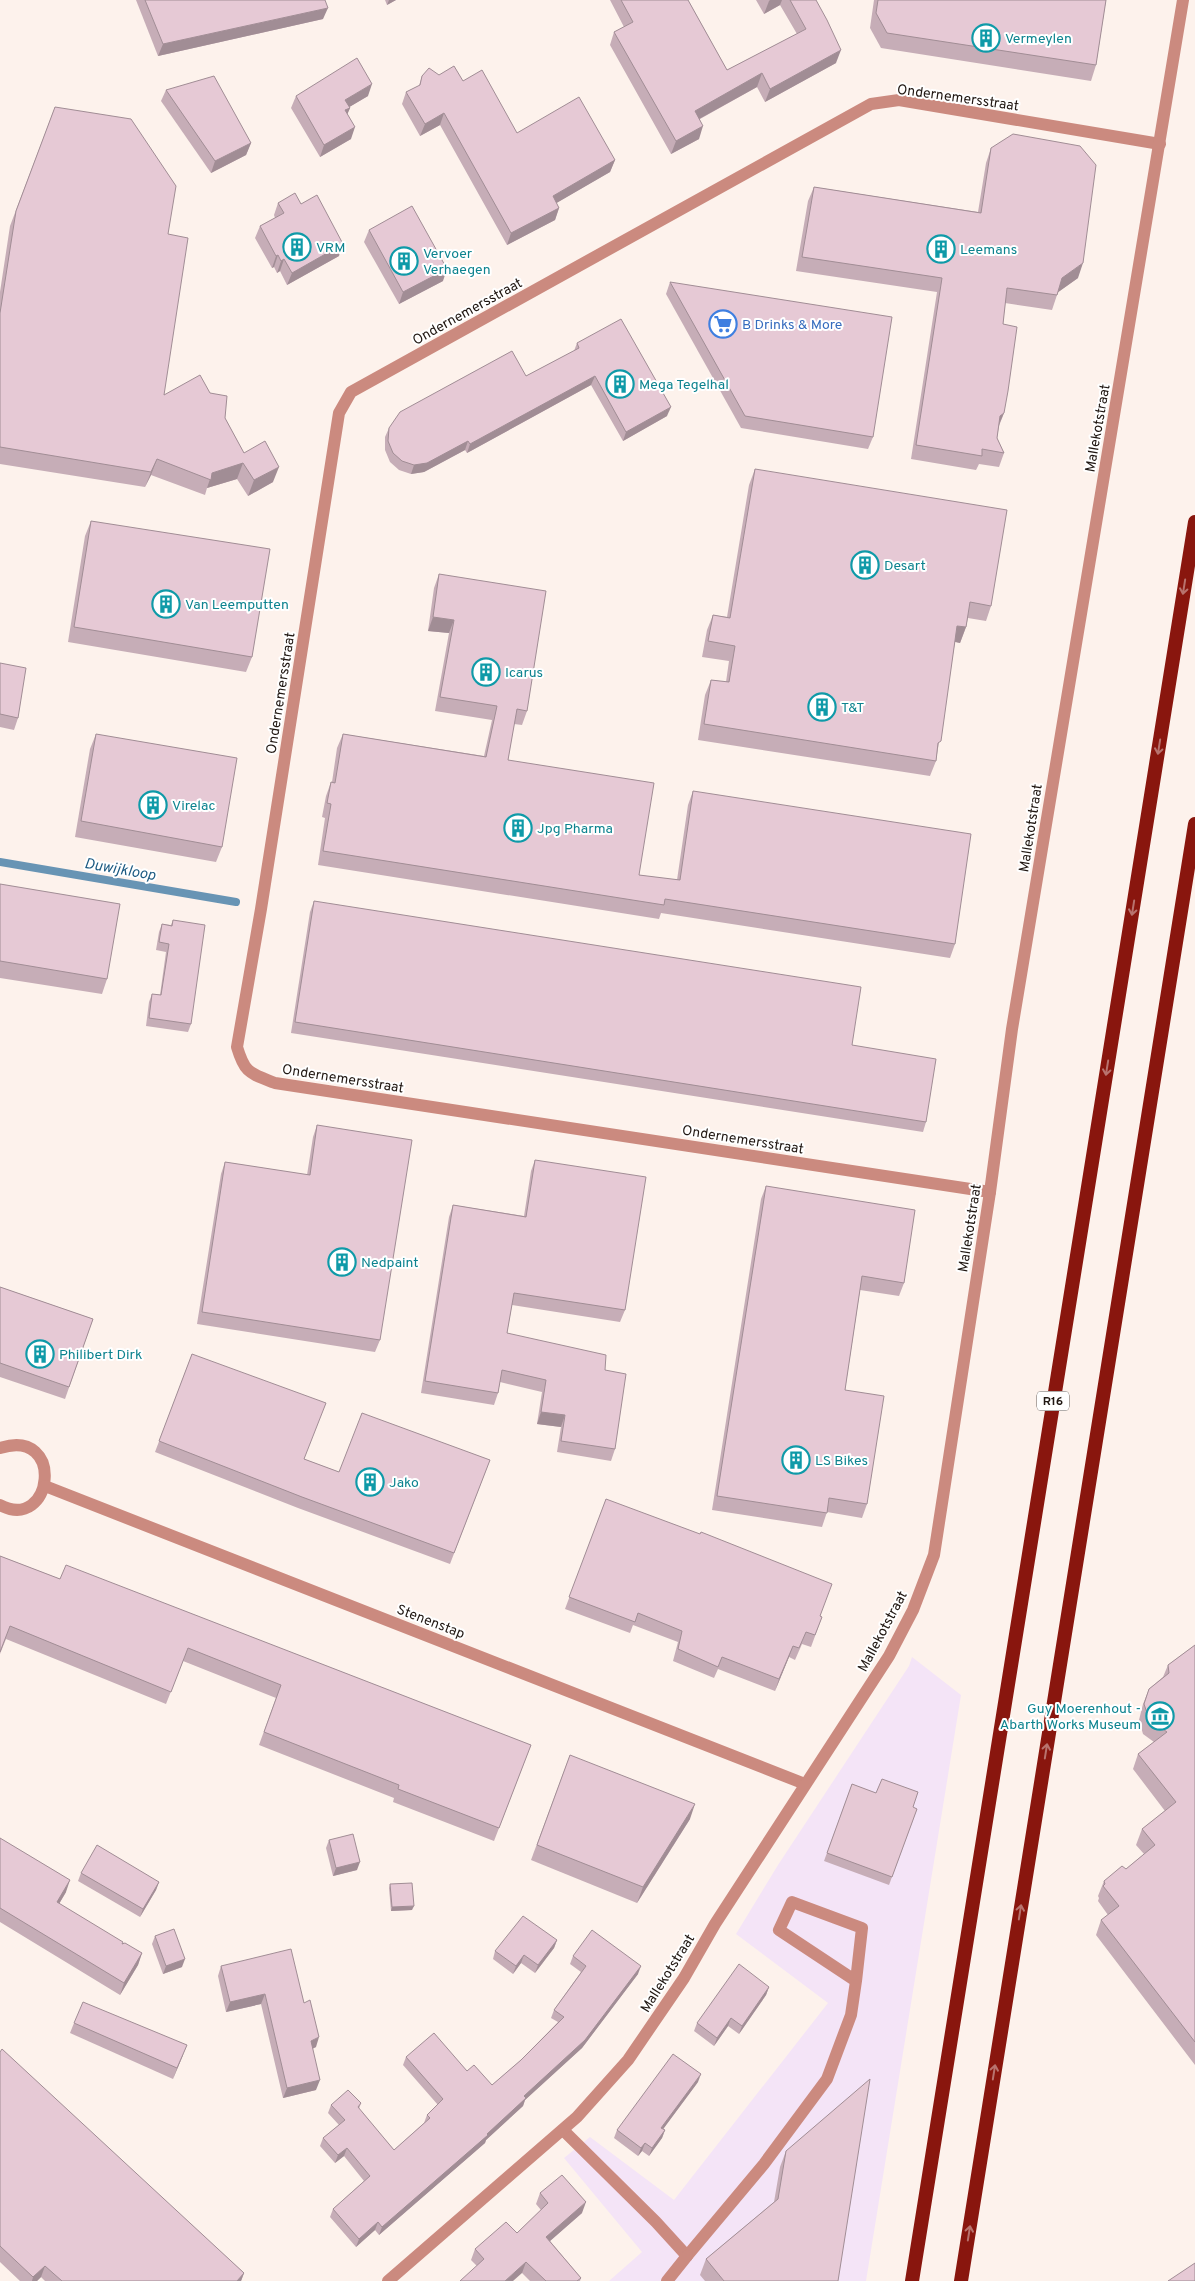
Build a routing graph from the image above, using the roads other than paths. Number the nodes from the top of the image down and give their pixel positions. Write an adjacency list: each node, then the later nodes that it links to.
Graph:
1 (1183, 0): 2 (street, Mallekotstraat)
2 (1160, 144): 5 (street, Mallekotstraat); 5 (street, Ondernemersstraat)
3 (1195, 522): 15 (highway, R16, one-way to 15)
4 (1195, 824): 16 (highway, one-way to 4)
5 (990, 1192): 9 (street, Mallekotstraat)
6 (0, 1448): 7 (street)
7 (45, 1486): 8 (street); 9 (street, Stenenstap)
8 (0, 1505)
9 (805, 1784): 11 (street, Mallekotstraat)
10 (856, 1981): 10 (street); 12 (street)
11 (563, 2130): 12 (street); 13 (street, Mallekotstraat)
12 (687, 2256): 14 (street)
13 (388, 2281)
14 (666, 2281)
15 (912, 2281)
16 (961, 2281)

